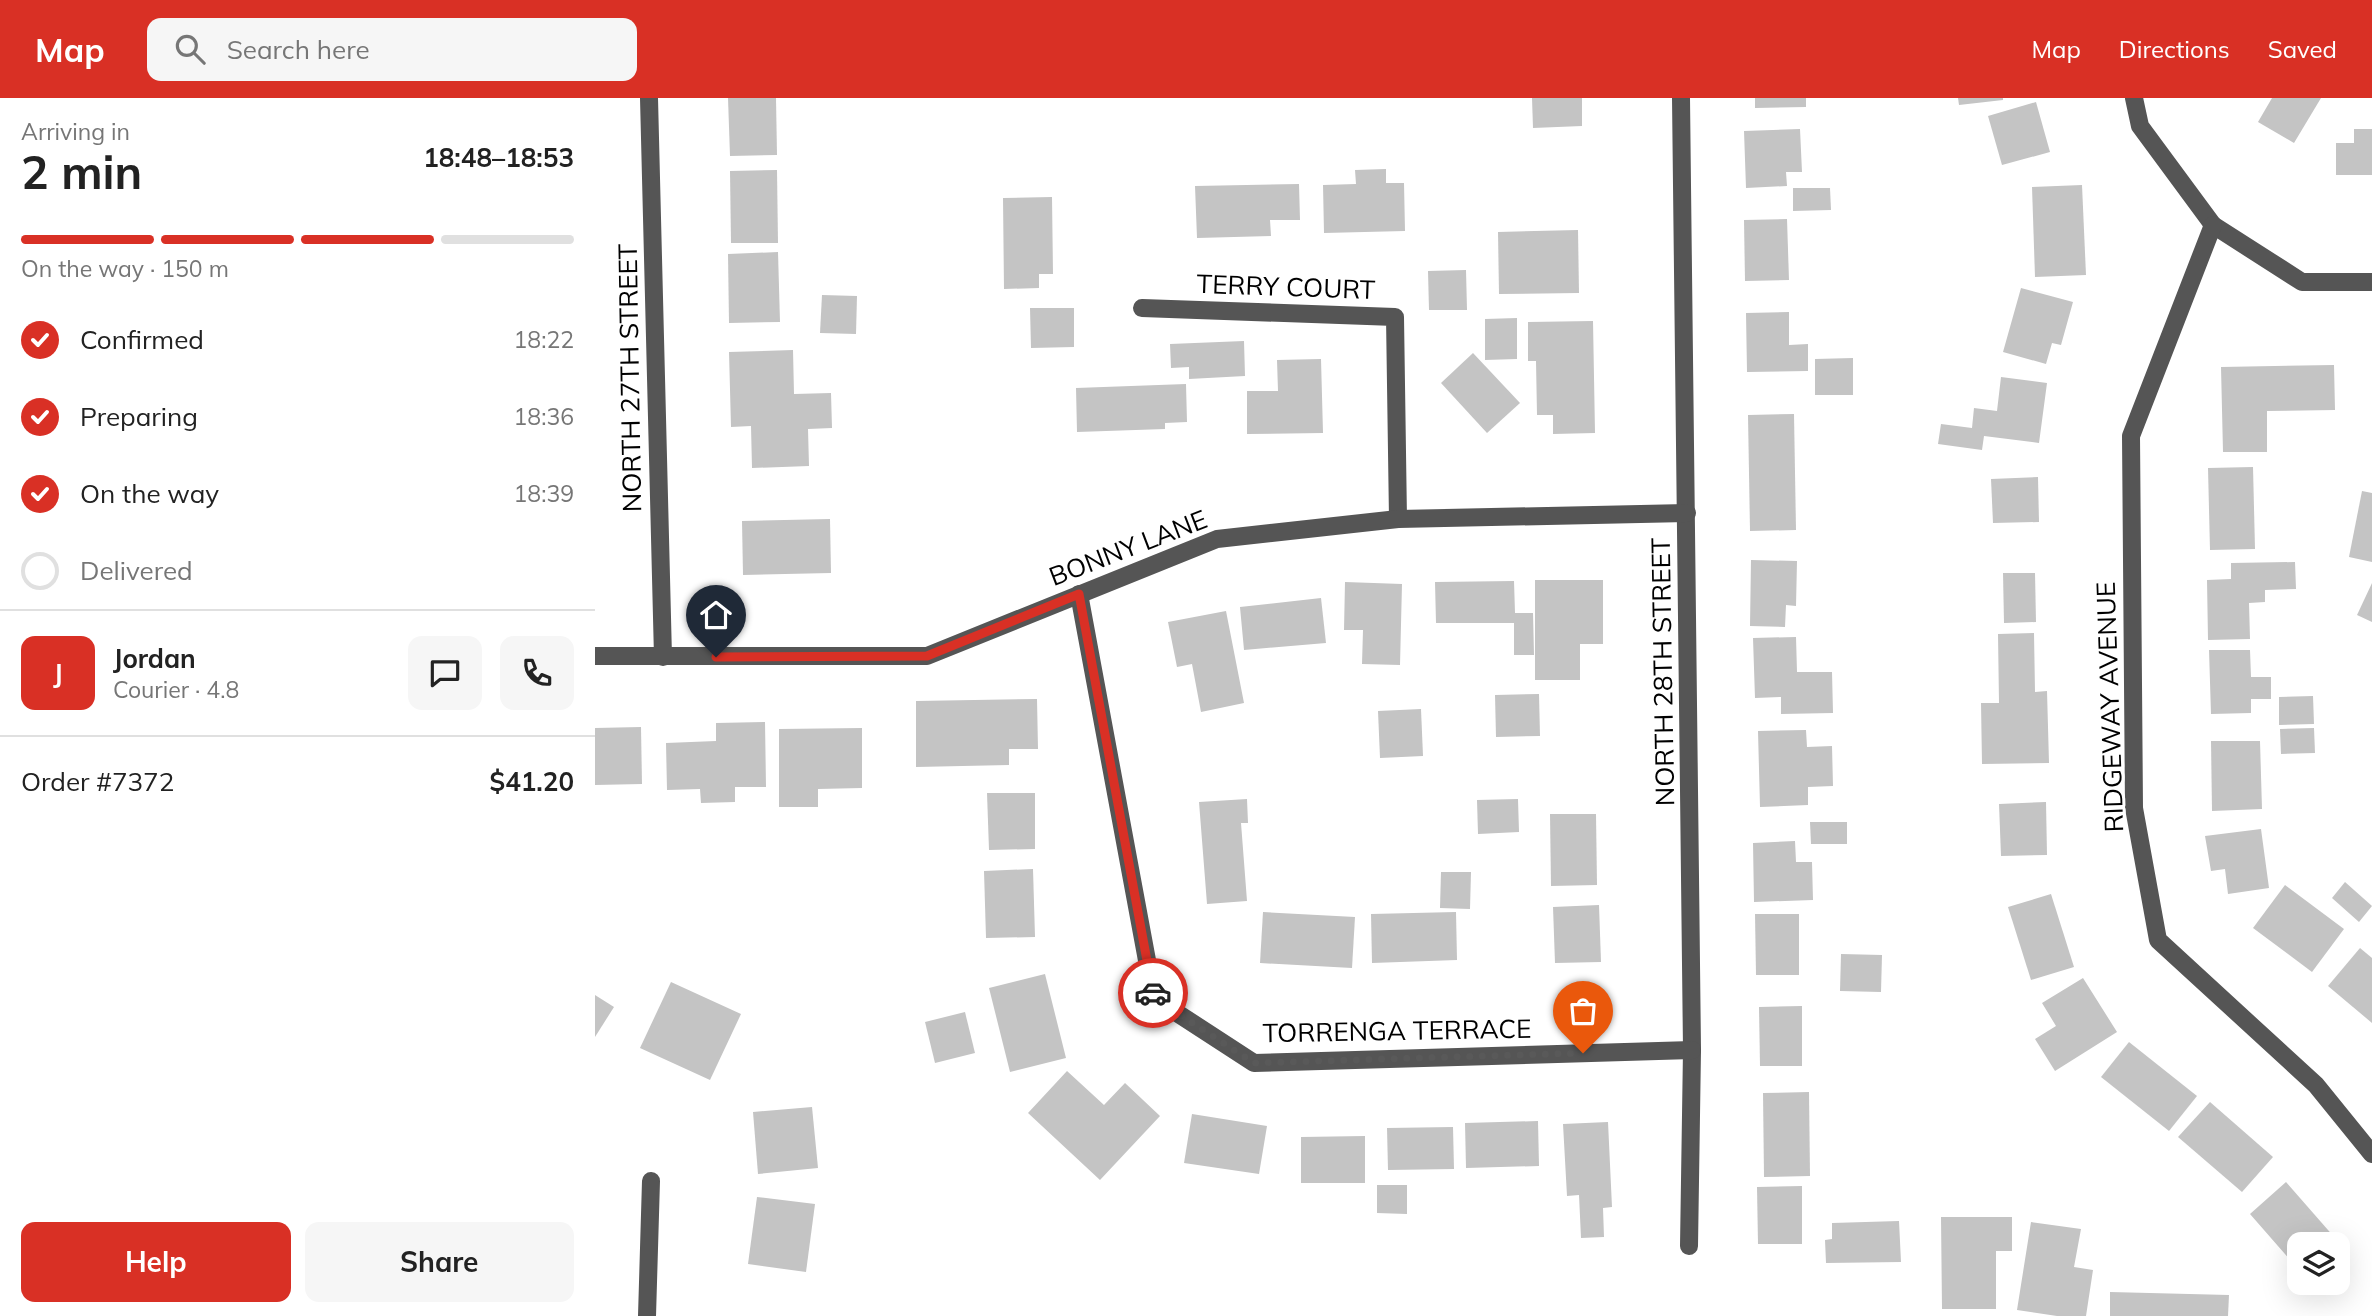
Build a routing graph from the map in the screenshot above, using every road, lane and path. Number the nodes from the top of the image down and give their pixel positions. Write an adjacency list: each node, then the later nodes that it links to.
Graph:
1 (649, 98): 11 (street, NORTH 27TH STREET)
2 (1681, 98): 7 (street, NORTH 28TH STREET)
3 (2134, 98): 4 (street)
4 (2213, 225): 5 (street); 13 (street, RIDGEWAY AVENUE)
5 (2372, 282)
6 (1142, 308): 8 (street, TERRY COURT)
7 (1687, 513): 8 (street, BONNY LANE); 12 (street, NORTH 28TH STREET)
8 (1398, 519): 9 (street, BONNY LANE)
9 (1079, 594): 11 (street, BONNY LANE); 12 (street, TORRENGA TERRACE)
10 (595, 656): 11 (street, BONNY LANE)
11 (663, 657)
12 (1692, 1050): 15 (street, NORTH 28TH STREET)
13 (2372, 1154)
14 (651, 1181): 16 (street)
15 (1689, 1246)
16 (647, 1316)

